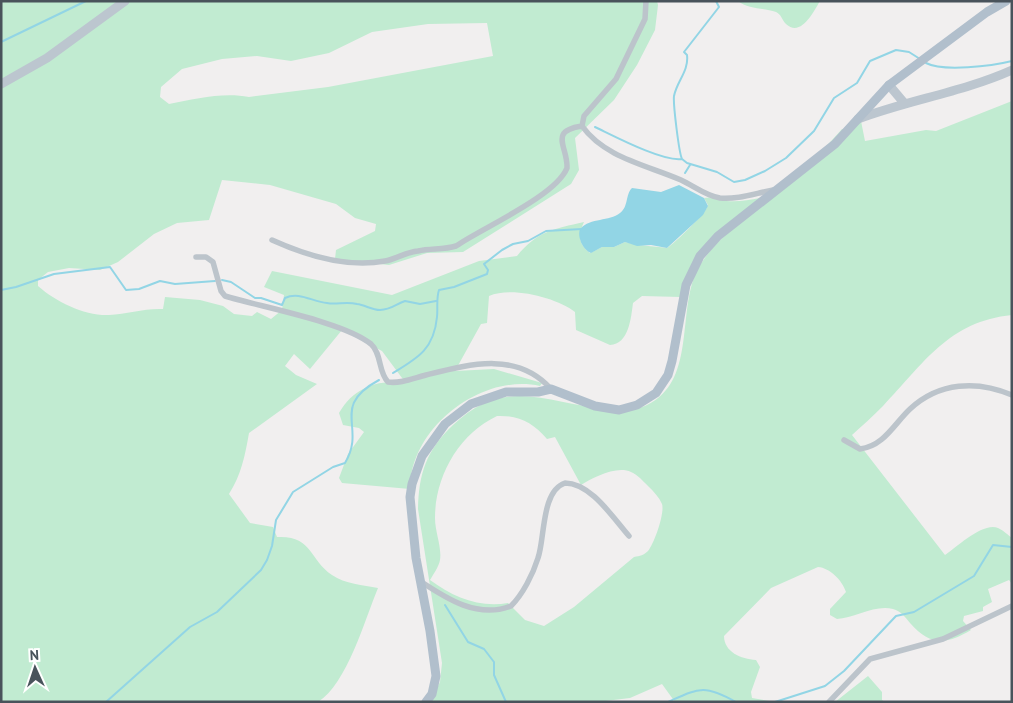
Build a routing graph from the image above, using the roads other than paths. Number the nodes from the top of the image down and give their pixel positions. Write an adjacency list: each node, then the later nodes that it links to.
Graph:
1 (125, 1): 5 (street)
2 (646, 1): 9 (street)
3 (1006, 1): 6 (main road)
4 (1012, 70): 7 (street)
5 (1, 84)
6 (889, 85): 7 (street); 8 (main road)
7 (905, 104): 8 (street)
8 (858, 119): 10 (main road)
9 (582, 126): 10 (street); 11 (street)
10 (773, 190): 13 (main road)
11 (272, 240)
12 (196, 256): 13 (street)
13 (552, 388): 17 (main road)
14 (1012, 395): 15 (street)
15 (844, 440)
16 (629, 536): 17 (street)
17 (420, 582): 19 (main road)
18 (1012, 606): 20 (street)
19 (426, 702)
20 (828, 702)

